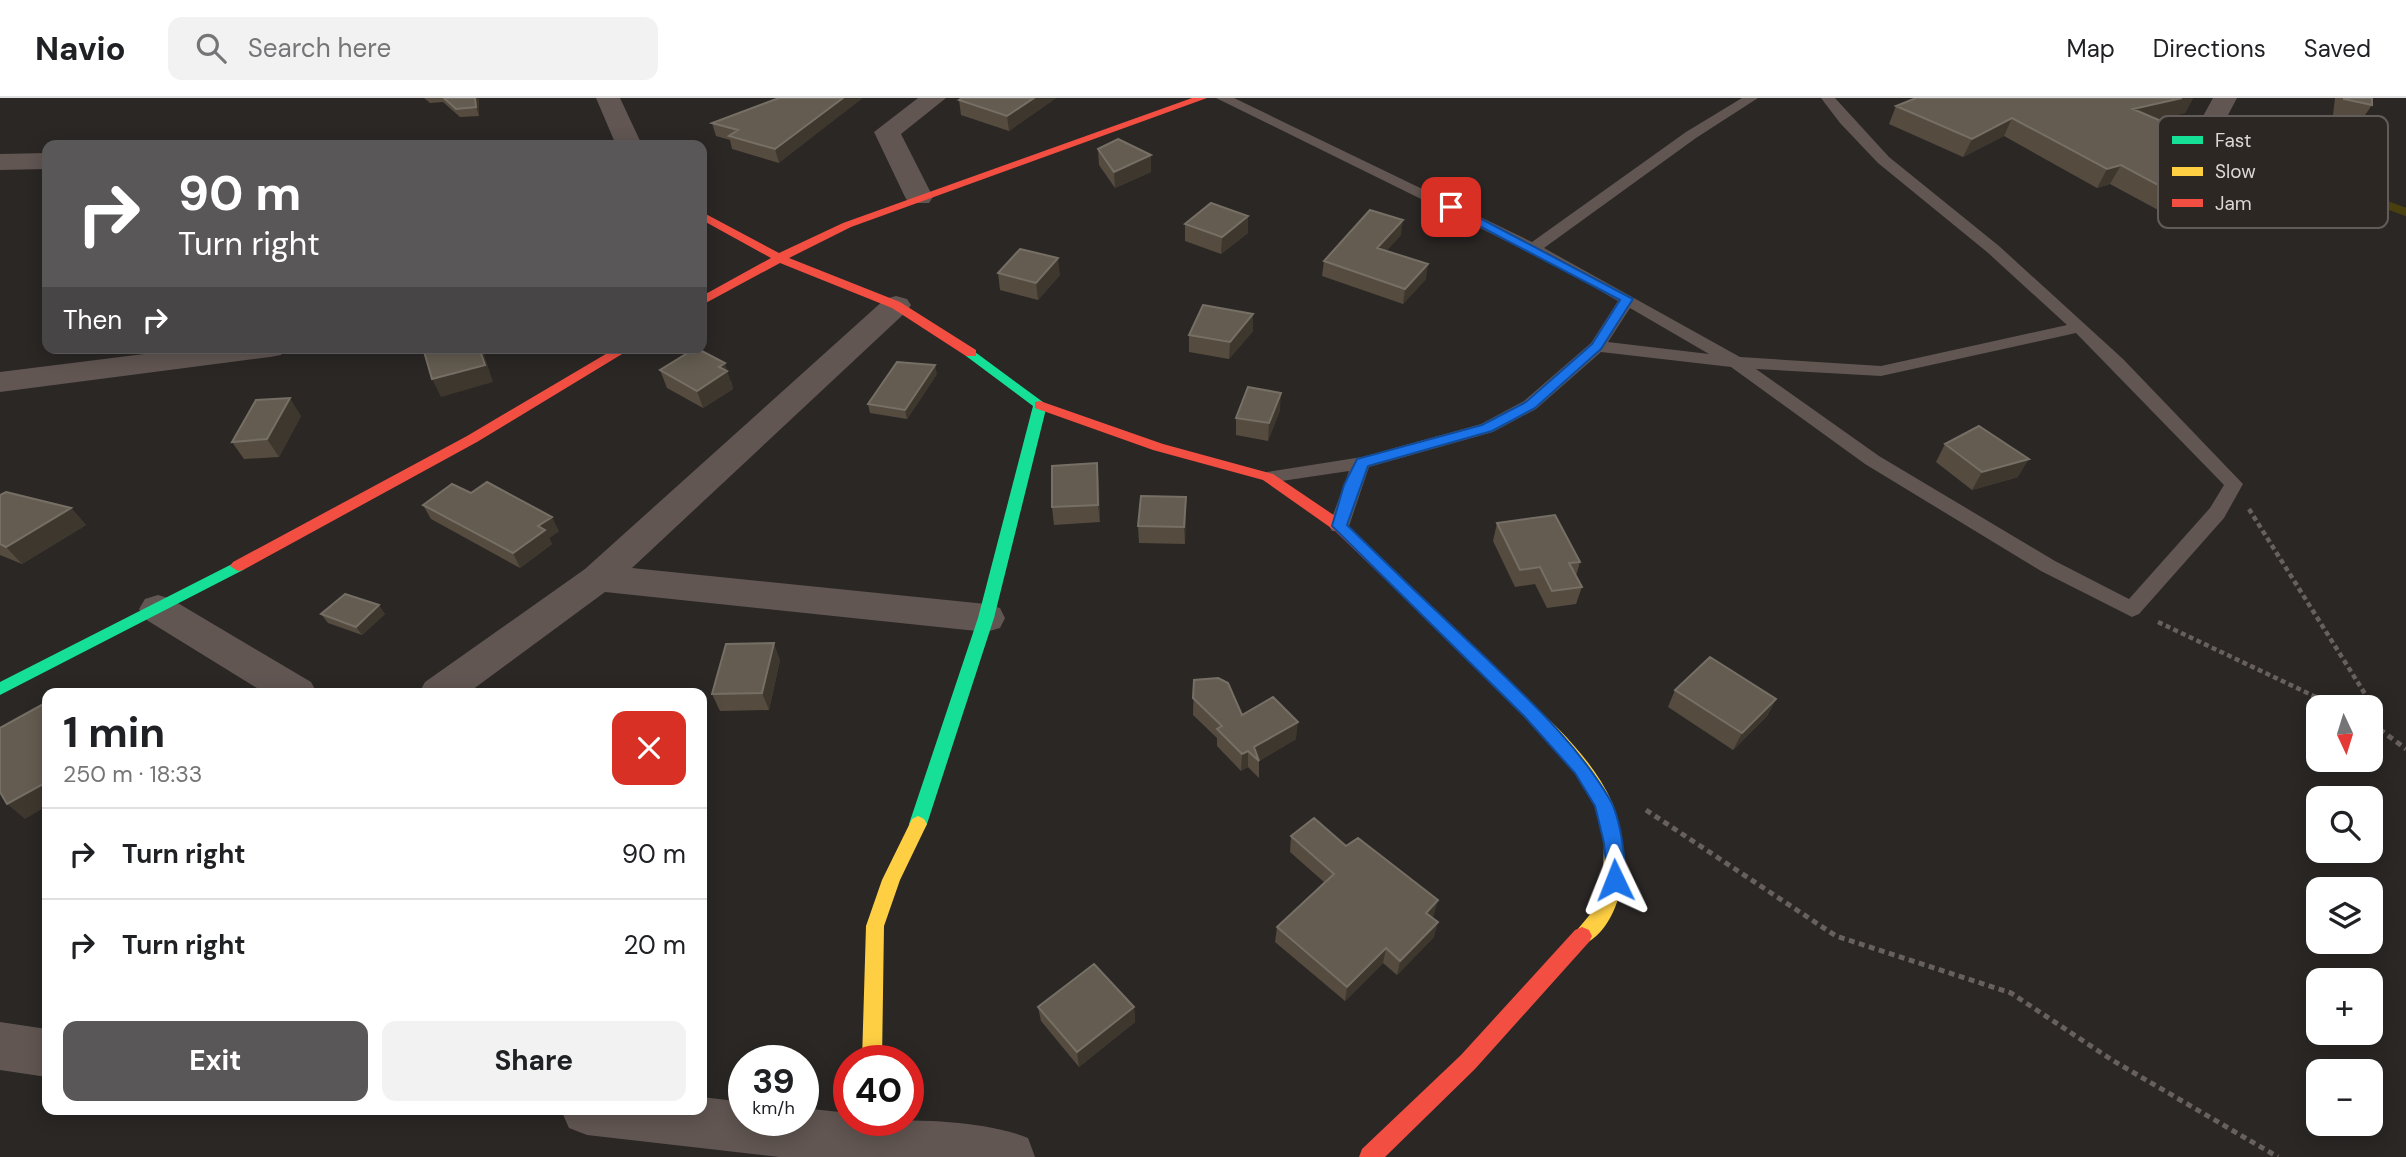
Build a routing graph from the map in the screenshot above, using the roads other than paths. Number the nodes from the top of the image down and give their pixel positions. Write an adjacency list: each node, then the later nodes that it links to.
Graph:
1 (608, 98): 9 (street)
2 (934, 98): 12 (street)
3 (1202, 98): 12 (street)
4 (1223, 98): 14 (lane)
5 (1751, 98): 14 (lane)
6 (1828, 98): 19 (lane)
7 (2225, 98): 8 (street)
8 (2216, 116)
9 (627, 140)
10 (42, 161): 11 (street)
11 (1, 163)
12 (919, 197): 15 (street)
13 (707, 215): 15 (street)
14 (1533, 248): 17 (lane)
15 (779, 258): 16 (street); 18 (street)
16 (707, 298)
17 (1627, 299): 20 (lane); 24 (lane)
18 (896, 305): 26 (street); 30 (street)
19 (2077, 328): 24 (lane); 24 (lane)
20 (1597, 346): 24 (lane); 27 (lane)
21 (188, 354): 23 (street)
22 (616, 354): 31 (street)
23 (147, 357): 25 (street)
24 (1736, 362)
25 (0, 382)
26 (1040, 405): 28 (street); 32 (street)
27 (1362, 463): 28 (lane); 29 (lane)
28 (1268, 477): 29 (street)
29 (1339, 526): 43 (street)
30 (598, 578): 32 (street); 34 (street)
31 (158, 609): 33 (street); 35 (street)
32 (986, 618): 36 (street)
33 (289, 688)
34 (446, 688)
35 (0, 689)
36 (872, 1045)
37 (0, 1046): 38 (street)
38 (42, 1052)
39 (658, 1115): 40 (street)
40 (833, 1127)
41 (901, 1136): 42 (street)
42 (1009, 1157)
43 (1370, 1157)

